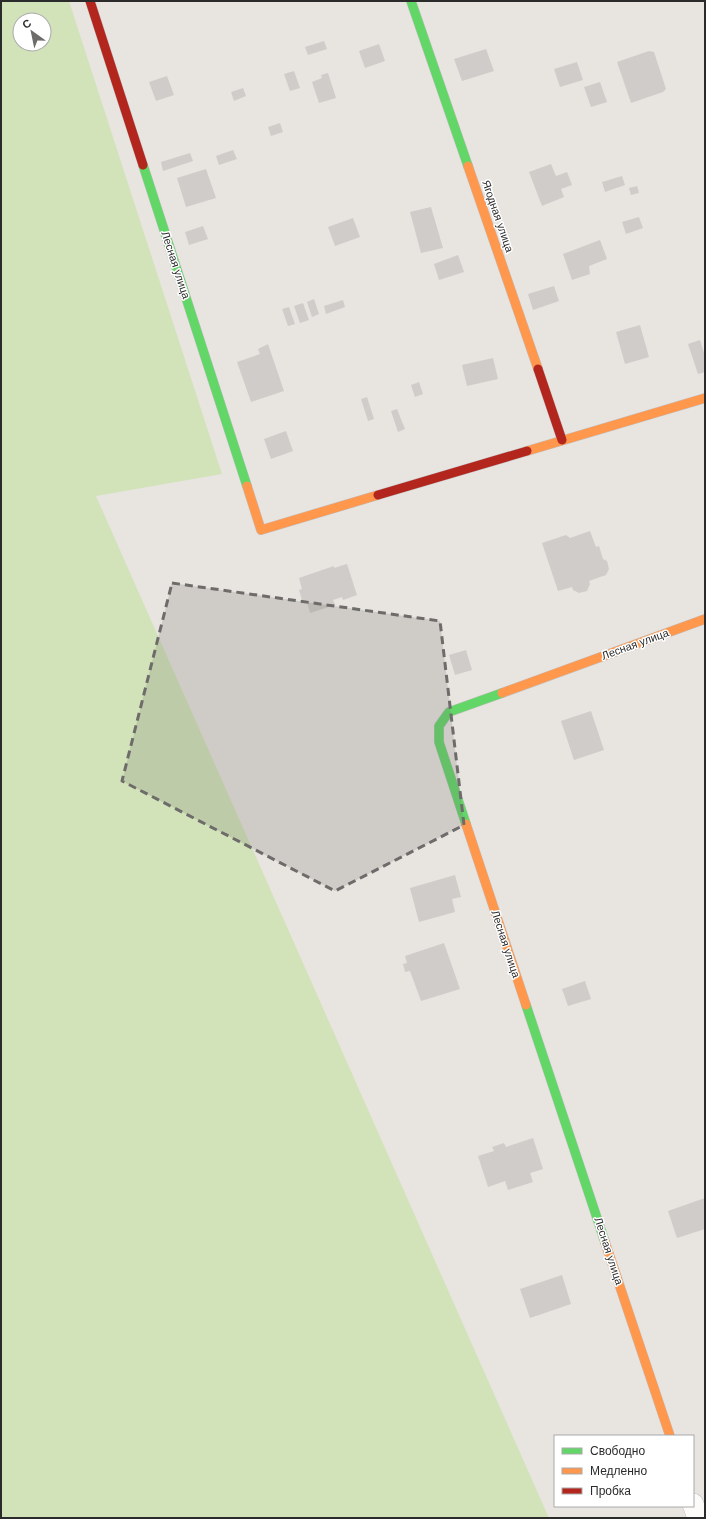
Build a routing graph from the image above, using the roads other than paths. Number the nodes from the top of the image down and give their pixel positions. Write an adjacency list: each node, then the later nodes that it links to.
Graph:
1 (90, 1): 4 (street, Лесная улица)
2 (411, 1): 4 (street, Ягодная улица)
3 (705, 398): 4 (street)
4 (562, 440)
5 (705, 619): 6 (street, Лесная улица)
6 (670, 1435)
7 (694, 1507): 8 (street)
8 (698, 1518)

